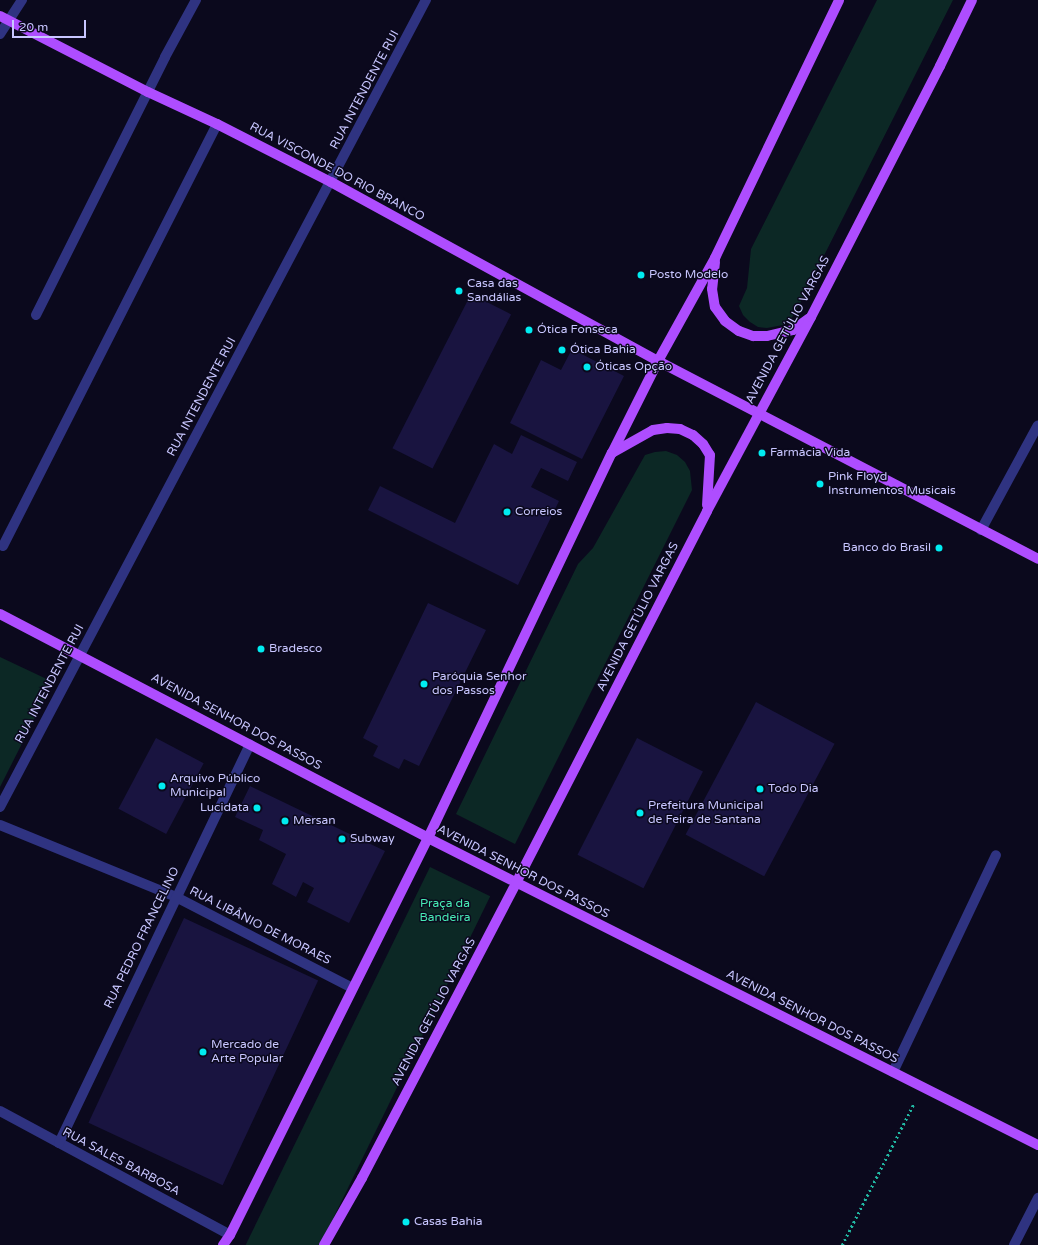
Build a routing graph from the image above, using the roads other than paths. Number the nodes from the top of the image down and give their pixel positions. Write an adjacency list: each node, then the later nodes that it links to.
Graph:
1 (22, 0): 6 (street)
2 (196, 0): 8 (street)
3 (426, 0): 10 (street, RUA INTENDENTE RUI)
4 (839, 0): 11 (main road)
5 (972, 0): 13 (main road, AVENIDA GETÚLIO VARGAS)
6 (4, 18): 7 (street); 8 (main road, RUA VISCONDE DO RIO BRANCO)
7 (0, 34)
8 (148, 92): 9 (main road, RUA VISCONDE DO RIO BRANCO); 12 (street)
9 (217, 124): 10 (main road, RUA VISCONDE DO RIO BRANCO); 20 (street)
10 (331, 182): 14 (main road, RUA VISCONDE DO RIO BRANCO); 23 (street, RUA INTENDENTE RUI)
11 (715, 258): 13 (main road); 14 (main road)
12 (36, 315)
13 (811, 317): 15 (main road, AVENIDA GETÚLIO VARGAS)
14 (658, 361): 15 (main road, RUA VISCONDE DO RIO BRANCO); 17 (main road)
15 (759, 413): 18 (main road, AVENIDA GETÚLIO VARGAS); 19 (main road, RUA VISCONDE DO RIO BRANCO)
16 (1038, 425): 19 (street)
17 (612, 453): 18 (main road); 27 (main road)
18 (707, 511): 29 (main road, AVENIDA GETÚLIO VARGAS)
19 (982, 530): 21 (main road, RUA VISCONDE DO RIO BRANCO)
20 (3, 546)
21 (1038, 559)
22 (0, 614): 23 (main road, AVENIDA SENHOR DOS PASSOS)
23 (80, 655): 24 (main road, AVENIDA SENHOR DOS PASSOS); 25 (street, RUA INTENDENTE RUI)
24 (250, 744): 27 (main road, AVENIDA SENHOR DOS PASSOS); 30 (street, RUA PEDRO FRANCELINO)
25 (0, 807)
26 (0, 825): 30 (street, RUA LIBÂNIO DE MORAES)
27 (428, 838): 29 (main road, AVENIDA SENHOR DOS PASSOS); 31 (main road)
28 (996, 855): 32 (street)
29 (516, 883): 32 (main road, AVENIDA SENHOR DOS PASSOS); 39 (main road, AVENIDA GETÚLIO VARGAS)
30 (176, 897): 31 (street, RUA LIBÂNIO DE MORAES); 34 (street, RUA PEDRO FRANCELINO)
31 (352, 988): 37 (main road)
32 (893, 1072): 35 (main road, AVENIDA SENHOR DOS PASSOS)
33 (0, 1112): 34 (street, RUA SALES BARBOSA)
34 (59, 1143): 37 (street, RUA SALES BARBOSA)
35 (1038, 1145)
36 (1038, 1198): 40 (street)
37 (230, 1235): 38 (main road)
38 (223, 1245)
39 (324, 1245)
40 (1014, 1245)

